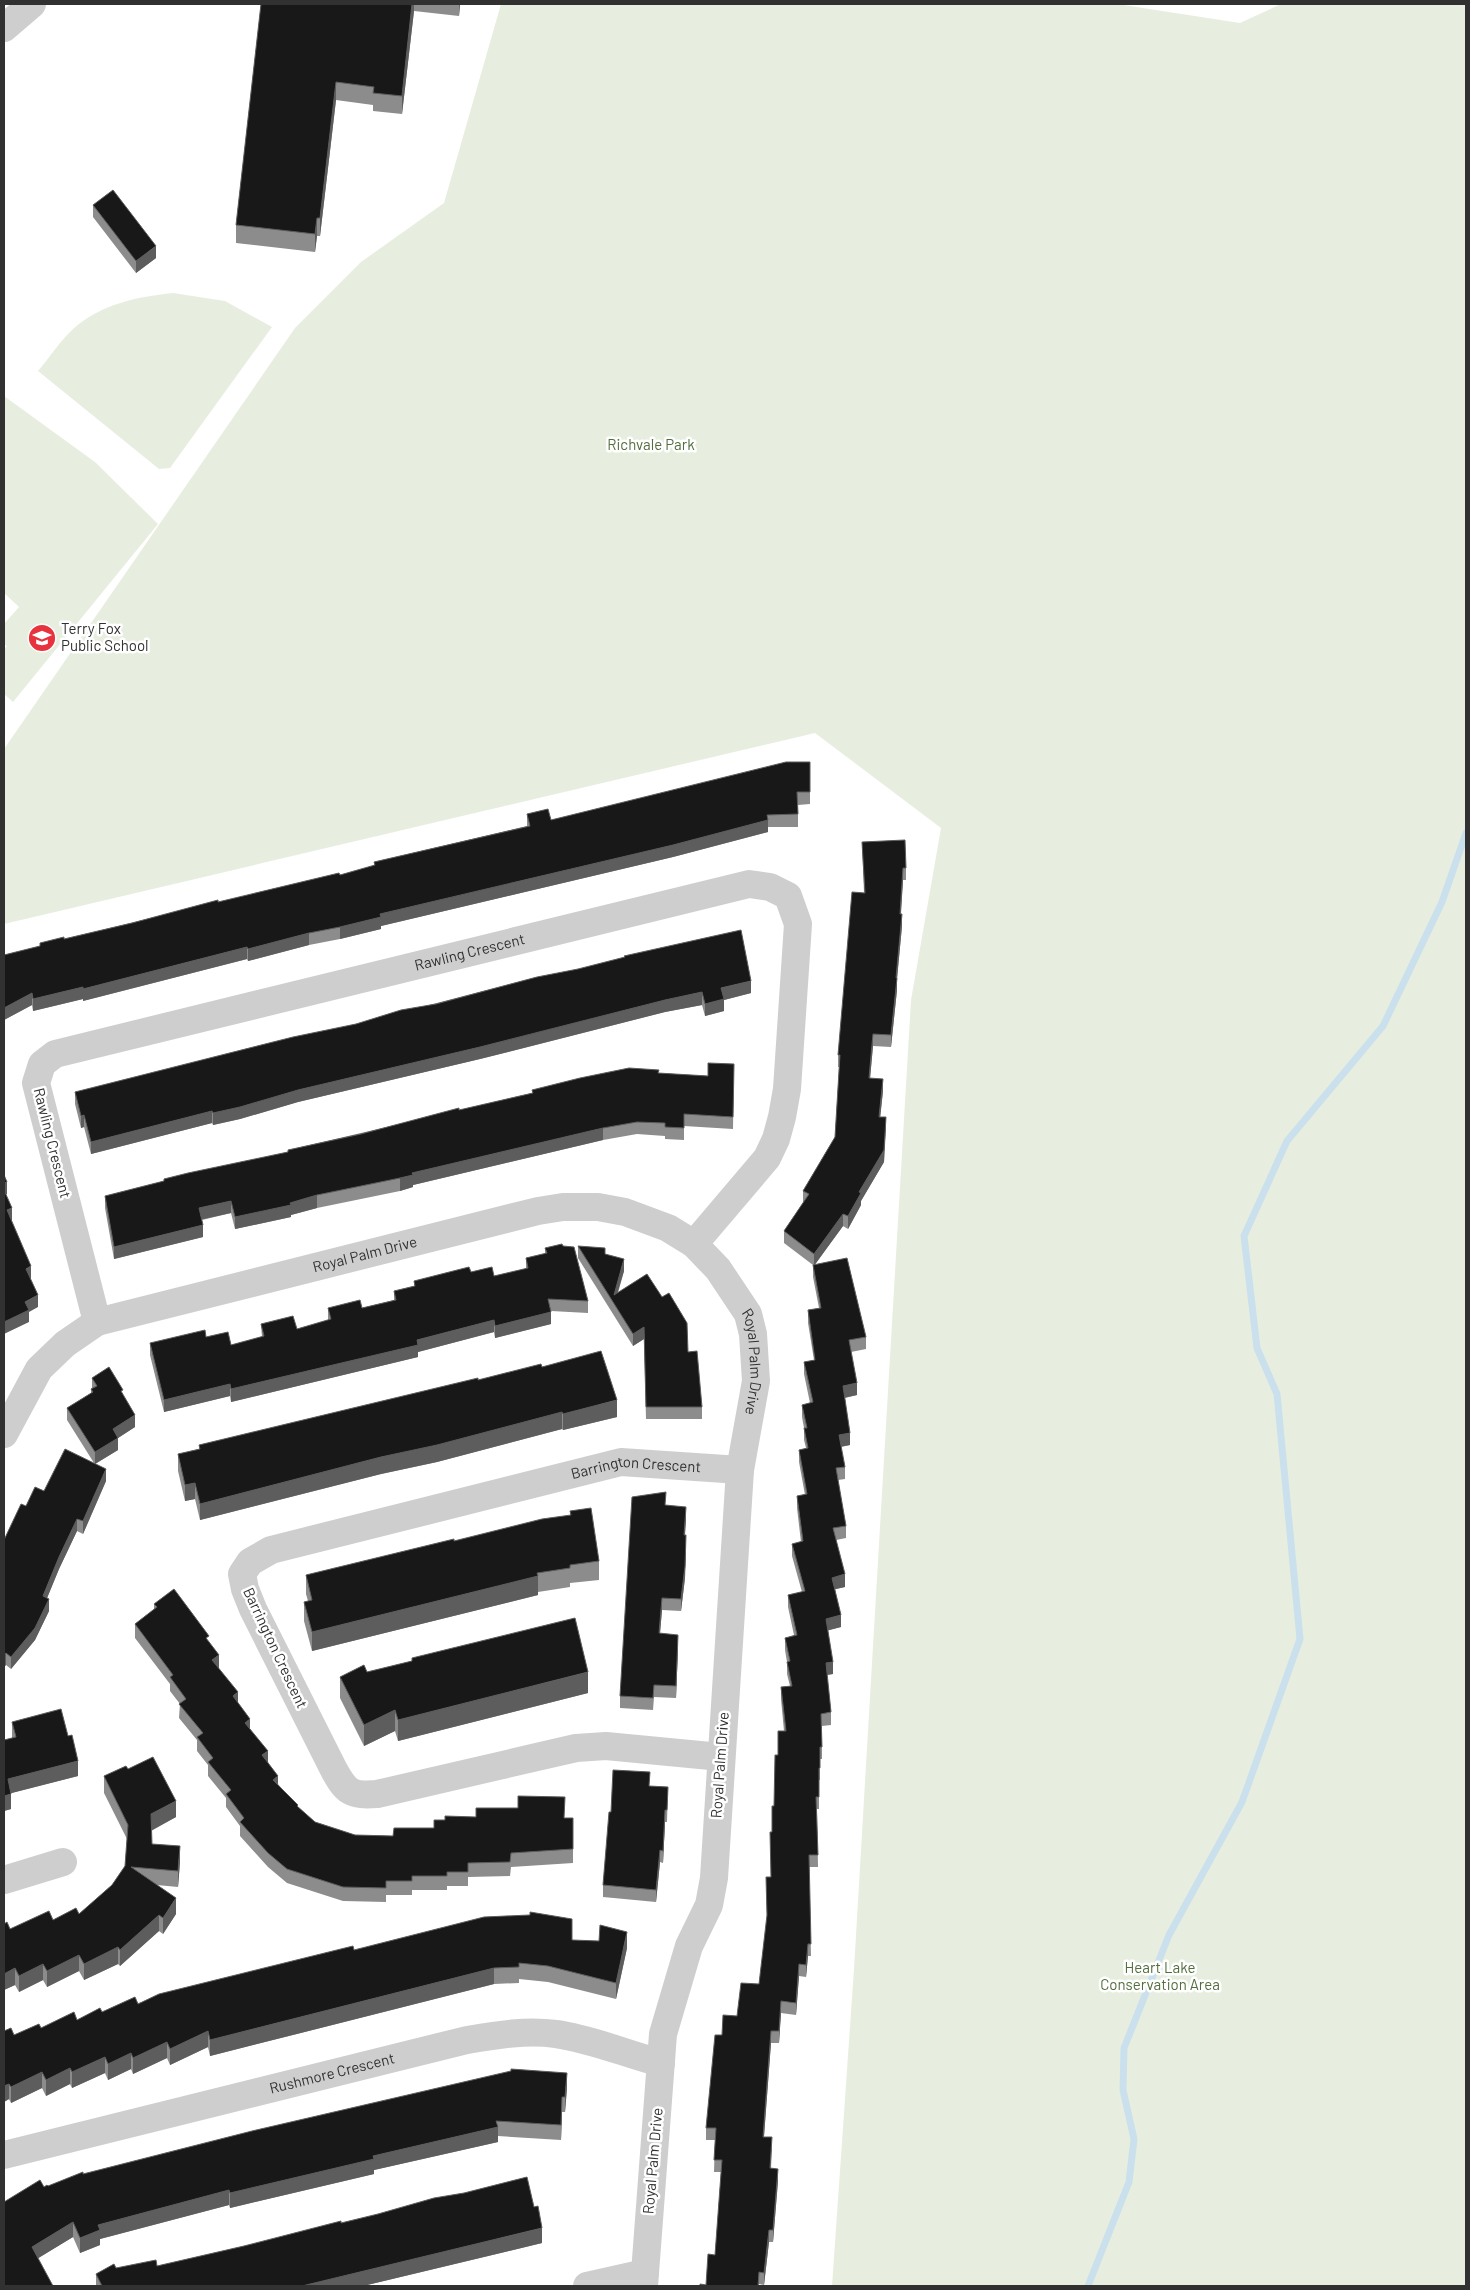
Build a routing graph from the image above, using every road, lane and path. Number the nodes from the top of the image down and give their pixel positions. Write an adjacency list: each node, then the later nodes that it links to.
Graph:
1 (32, 4): 2 (street)
2 (4, 28)
3 (694, 1244): 4 (street, Royal Palm Drive); 4 (street, Rawling Crescent); 6 (street, Royal Palm Drive)
4 (96, 1322): 5 (street, Royal Palm Drive)
5 (5, 1427)
6 (740, 1470): 7 (street, Royal Palm Drive); 7 (street, Barrington Crescent)
7 (721, 1757): 10 (street, Royal Palm Drive)
8 (63, 1862): 9 (street)
9 (4, 1880)
10 (661, 2063): 11 (street, Rushmore Crescent); 12 (street, Royal Palm Drive)
11 (4, 2155)
12 (644, 2280): 13 (street)
13 (586, 2286)

